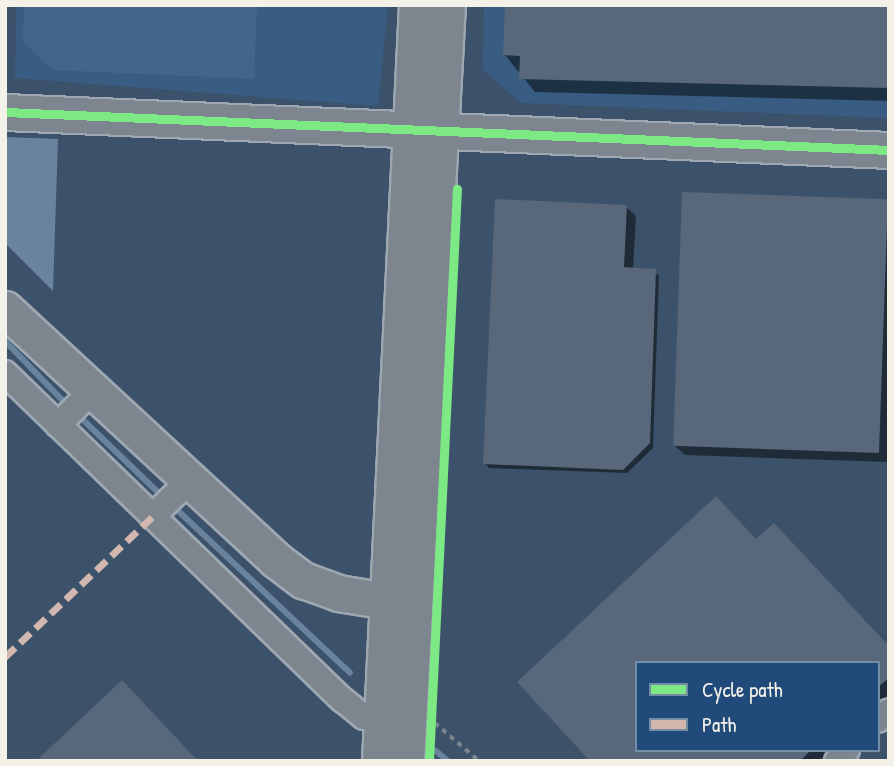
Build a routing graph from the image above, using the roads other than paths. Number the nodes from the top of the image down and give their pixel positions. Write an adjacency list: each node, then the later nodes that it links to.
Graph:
1 (416, 5): 4 (street)
2 (447, 5): 4 (street)
3 (5, 112): 4 (street)
4 (428, 130): 5 (street); 12 (street); 15 (street)
5 (889, 150)
6 (5, 309): 8 (street)
7 (5, 373): 9 (street)
8 (86, 397): 9 (street); 10 (street)
9 (58, 425): 11 (street)
10 (182, 487): 11 (street); 12 (street)
11 (154, 515): 13 (street)
12 (387, 601): 13 (street)
13 (382, 720): 14 (street)
14 (380, 761)
15 (406, 761)

